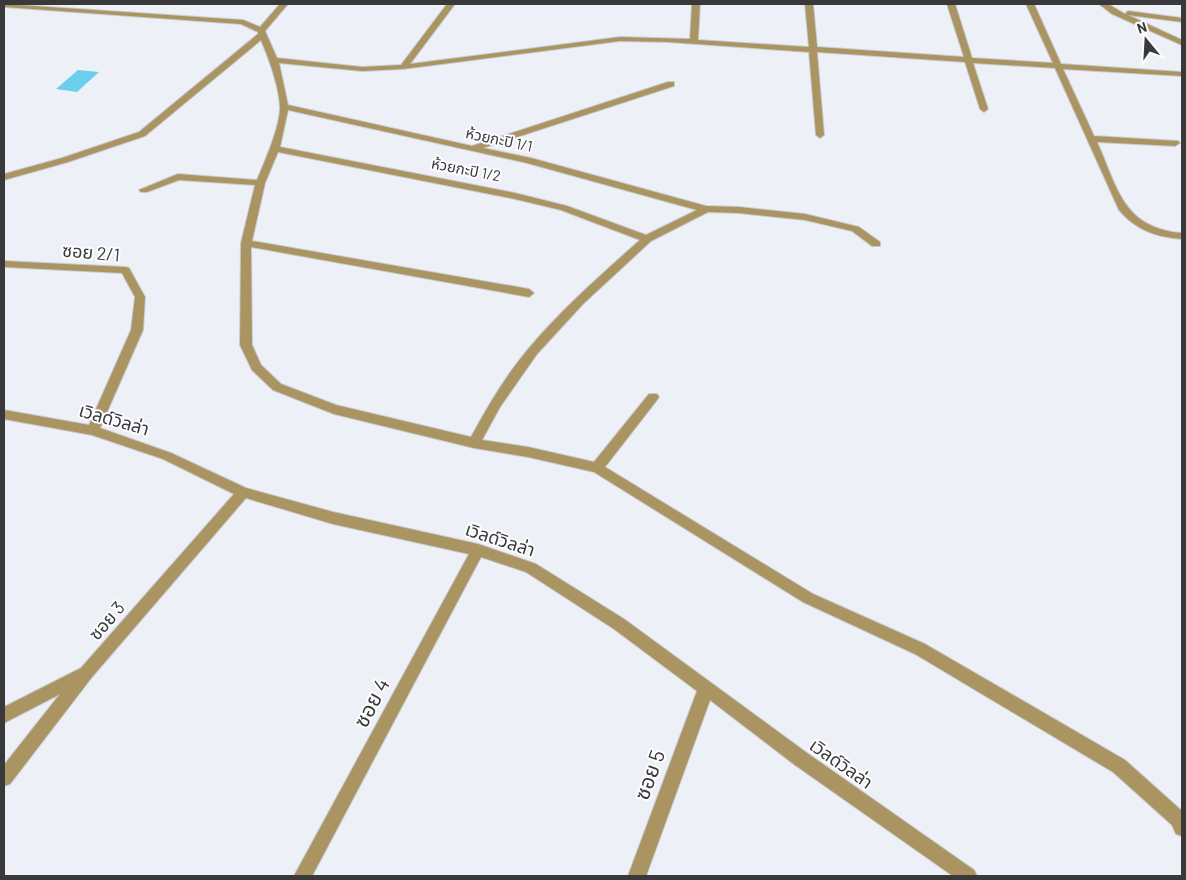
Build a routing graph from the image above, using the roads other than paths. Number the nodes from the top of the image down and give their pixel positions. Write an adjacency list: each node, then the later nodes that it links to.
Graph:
1 (284, 4): 11 (street)
2 (451, 4): 18 (street)
3 (696, 4): 12 (street)
4 (809, 4): 14 (street)
5 (951, 4): 16 (street)
6 (1030, 4): 17 (street)
7 (1103, 4): 9 (street)
8 (4, 5): 11 (street)
9 (1115, 12): 10 (street); 13 (street)
10 (1182, 20)
11 (262, 33): 15 (street); 28 (street)
12 (694, 42): 14 (street); 18 (street)
13 (1182, 43)
14 (813, 49): 16 (street); 23 (street)
15 (274, 60): 18 (street); 21 (street)
16 (969, 60): 17 (street); 22 (street)
17 (1058, 66): 19 (street); 24 (street)
18 (403, 67)
19 (1182, 74)
20 (671, 84): 26 (street)
21 (284, 106): 26 (street, ห้วยกะปิ 1/1); 27 (street)
22 (984, 109)
23 (820, 135)
24 (1092, 139): 25 (street); 32 (street)
25 (1175, 143)
26 (472, 148): 31 (street, ห้วยกะปิ 1/1)
27 (274, 149): 29 (street); 33 (street, ห้วยกะปิ 1/2)
28 (4, 177)
29 (260, 183): 30 (street); 34 (street)
30 (144, 190)
31 (706, 209): 33 (street); 35 (street, ห้วยกะปิ 1/1)
32 (1182, 236)
33 (647, 239): 41 (street)
34 (246, 243): 37 (street); 41 (street)
35 (876, 244)
36 (4, 264): 40 (street, ซอย 2/1)
37 (529, 293)
38 (653, 397): 42 (street)
39 (4, 415): 40 (street, เวิลด์วิลล่า)
40 (93, 430): 43 (street, เวิลด์วิลล่า)
41 (474, 443): 42 (street)
42 (597, 468): 49 (street)
43 (243, 492): 44 (street, เวิลด์วิลล่า); 45 (street, ซอย 3)
44 (478, 550): 46 (street, เวิลด์วิลล่า); 51 (street, ซอย 4)
45 (88, 672): 47 (street); 48 (street, ซอย 3)
46 (706, 689): 50 (street, เวิลด์วิลล่า); 52 (street, ซอย 5)
47 (4, 715)
48 (4, 778)
49 (1182, 828)
50 (966, 875)
51 (302, 876)
52 (637, 876)

